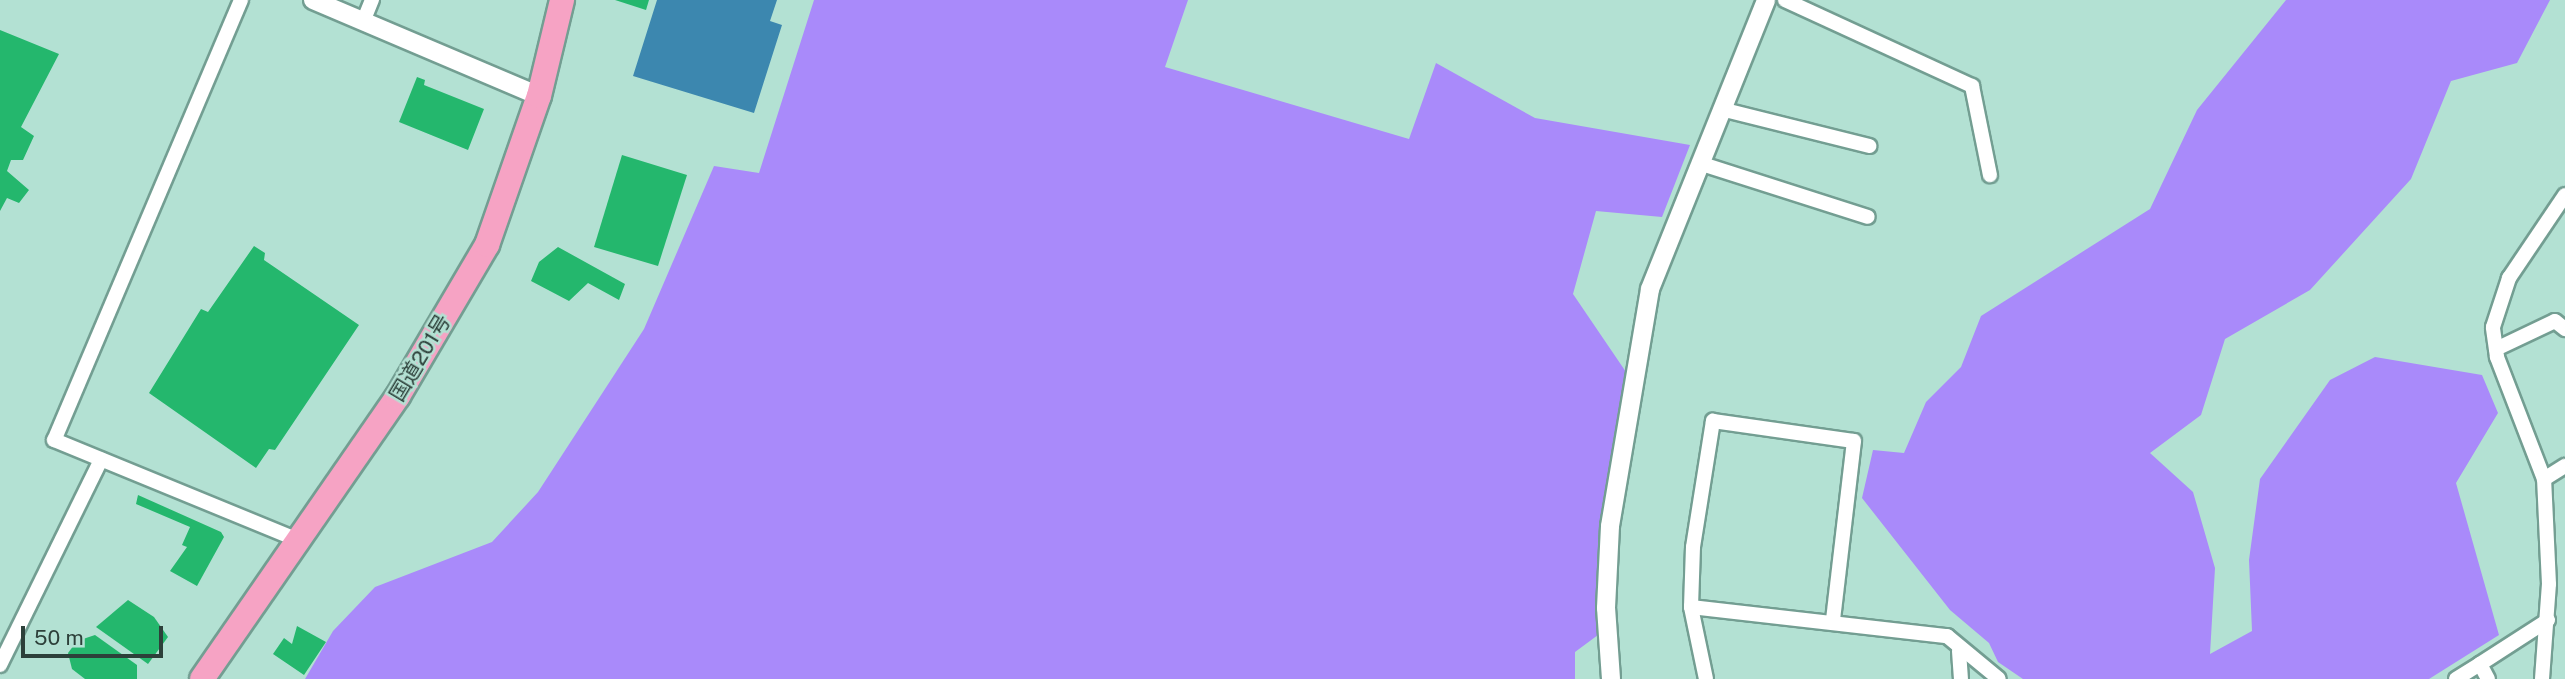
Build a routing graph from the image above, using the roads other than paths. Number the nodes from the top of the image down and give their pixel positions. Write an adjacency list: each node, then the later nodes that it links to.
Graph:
1 (241, 0): 19 (street)
2 (372, 0): 7 (street)
3 (562, 0): 8 (highway, 国道201号)
4 (1766, 0): 9 (street)
5 (1785, 0): 12 (street)
6 (316, 1): 7 (street)
7 (363, 22): 8 (street)
8 (539, 96): 22 (highway, 国道201号)
9 (1721, 109): 10 (street); 11 (street)
10 (1869, 146)
11 (1699, 163): 14 (street); 30 (street)
12 (1990, 175)
13 (2565, 195): 16 (street)
14 (1868, 217)
15 (2565, 219): 16 (street)
16 (2548, 226): 18 (street)
17 (2565, 329): 18 (street)
18 (2496, 349): 21 (street)
19 (101, 460): 22 (street); 28 (street)
20 (2565, 466): 21 (street)
21 (2544, 479): 24 (street)
22 (298, 540): 29 (highway, 国道201号)
23 (1691, 607): 25 (street); 25 (street); 31 (street)
24 (2548, 620): 27 (street); 36 (street)
25 (1833, 621): 26 (street)
26 (1959, 651): 32 (street); 33 (street)
27 (2480, 664): 34 (street); 35 (street)
28 (0, 665)
29 (202, 679)
30 (1611, 679)
31 (1706, 679)
32 (1961, 679)
33 (1998, 679)
34 (2456, 679)
35 (2488, 679)
36 (2542, 679)

